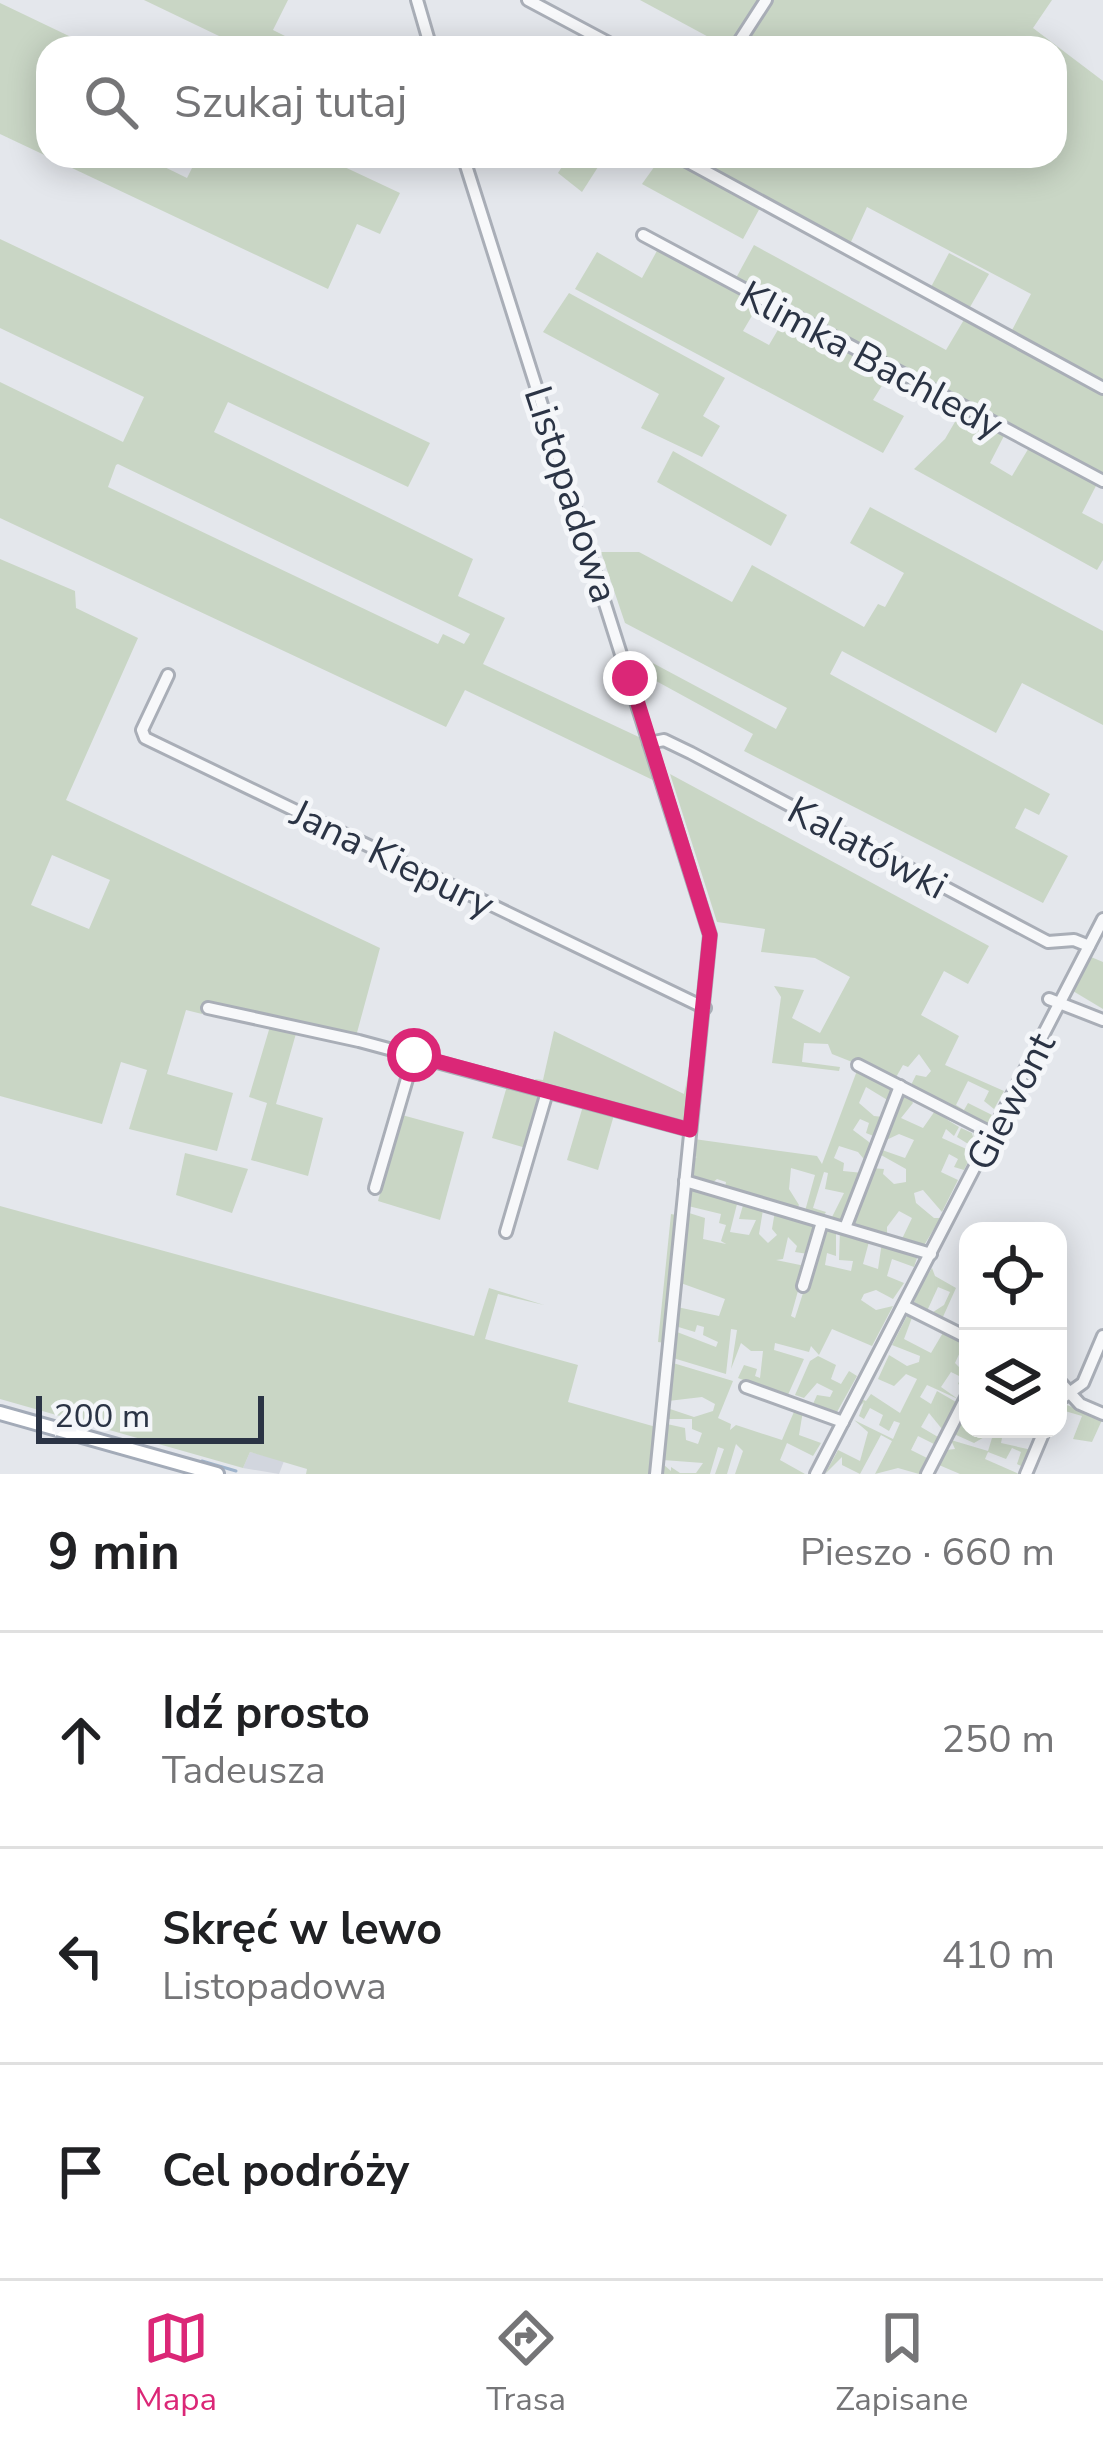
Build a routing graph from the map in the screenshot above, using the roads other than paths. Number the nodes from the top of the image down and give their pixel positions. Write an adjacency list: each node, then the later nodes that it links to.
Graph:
1 (417, 0): 4 (street)
2 (528, 0): 5 (street)
3 (766, 0): 6 (street)
4 (427, 36)
5 (596, 36)
6 (742, 36)
7 (467, 168): 13 (street, Listopadowa)
8 (699, 168): 10 (street)
9 (643, 235): 11 (street, Klimka Bachledy)
10 (1103, 388)
11 (1103, 481)
12 (168, 675): 18 (street, Jana Kiepury)
13 (649, 743): 15 (street, Kalatówki); 18 (street, Listopadowa)
14 (1103, 920): 15 (street, Giewont)
15 (1090, 946): 16 (street, Giewont)
16 (1055, 1000): 19 (street); 25 (street, Giewont)
17 (208, 1008): 20 (street)
18 (705, 1008): 24 (street, Listopadowa)
19 (1103, 1020)
20 (414, 1055): 23 (street); 27 (street)
21 (858, 1065): 22 (street)
22 (900, 1086): 25 (street); 29 (street)
23 (547, 1092): 24 (street); 30 (street)
24 (690, 1130): 26 (street, Listopadowa)
25 (992, 1134): 31 (street, Giewont)
26 (686, 1181): 28 (street); 46 (street, Listopadowa)
27 (376, 1188)
28 (822, 1222): 29 (street); 32 (street)
29 (845, 1228): 31 (street)
30 (506, 1232)
31 (931, 1254): 33 (street, Giewont)
32 (803, 1286)
33 (904, 1306): 34 (street); 43 (street, Giewont)
34 (959, 1334)
35 (1103, 1336): 38 (street)
36 (746, 1387): 43 (street)
37 (1067, 1389): 38 (street)
38 (1070, 1392): 39 (street); 42 (street)
39 (1067, 1394)
40 (959, 1412): 48 (street)
41 (0, 1413): 45 (main road)
42 (1103, 1414)
43 (843, 1422): 47 (street, Giewont)
44 (1041, 1438): 49 (street)
45 (217, 1474)
46 (656, 1474)
47 (815, 1474)
48 (928, 1474)
49 (1026, 1474)

